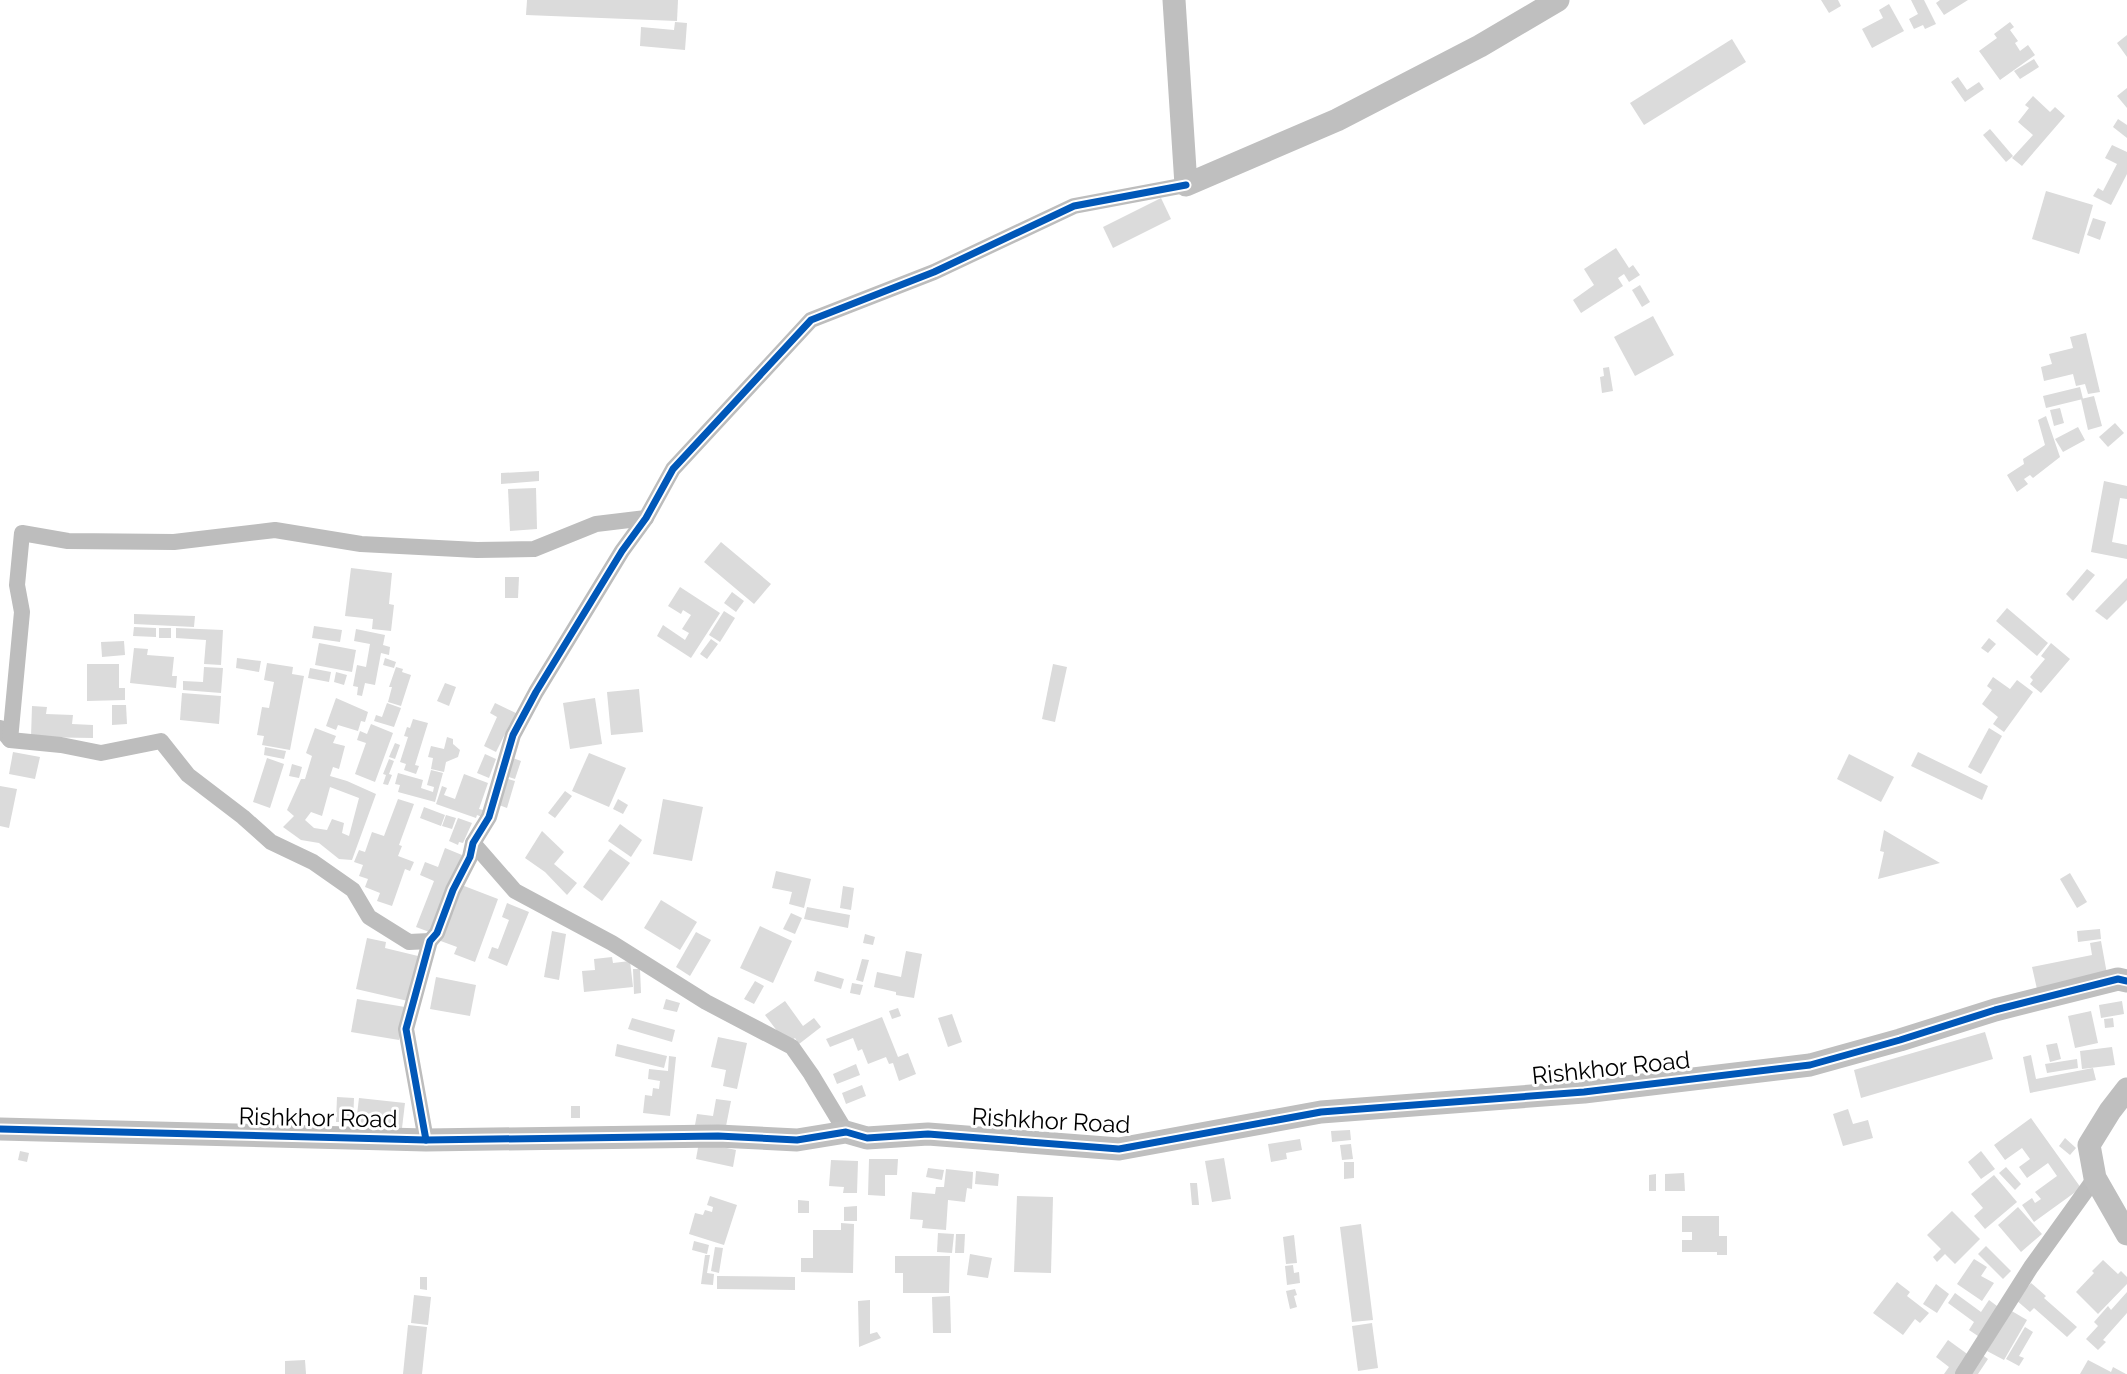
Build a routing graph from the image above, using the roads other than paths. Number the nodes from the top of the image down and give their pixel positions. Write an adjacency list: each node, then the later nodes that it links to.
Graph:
1 (1174, 0): 3 (street)
2 (1558, 0): 3 (street)
3 (1186, 185): 4 (street)
4 (646, 518): 5 (street); 6 (street)
5 (5, 734): 7 (street)
6 (473, 843): 7 (street); 11 (street)
7 (430, 941): 12 (street)
8 (2127, 981): 11 (street, Rishkhor Road)
9 (2127, 1089): 13 (street)
10 (0, 1129): 12 (street, Rishkhor Road)
11 (846, 1132): 12 (street, Rishkhor Road)
12 (426, 1140)
13 (2095, 1178): 14 (street); 15 (street)
14 (2127, 1234)
15 (1963, 1374)

